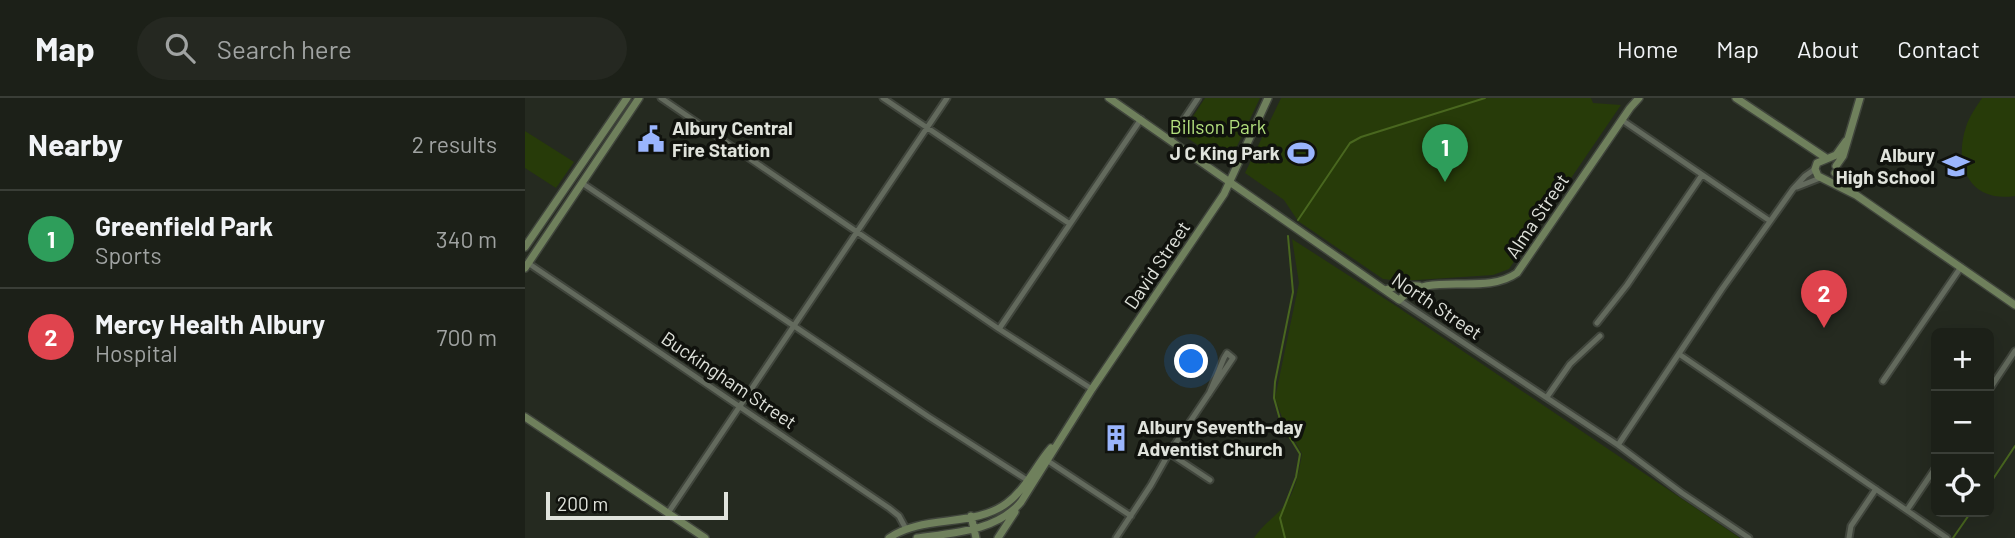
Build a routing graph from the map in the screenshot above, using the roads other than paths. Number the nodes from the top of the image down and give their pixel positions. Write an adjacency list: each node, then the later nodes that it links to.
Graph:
1 (627, 98): 30 (street)
2 (639, 98): 24 (street)
3 (661, 98): 29 (street)
4 (883, 98): 14 (street)
5 (947, 98): 14 (street)
6 (1109, 98): 12 (street, North Street)
7 (1198, 98): 15 (street)
8 (1268, 98): 23 (street, David Street)
9 (1639, 98): 13 (street, Alma Street)
10 (1736, 98): 16 (street)
11 (1860, 98): 17 (street)
12 (1141, 119): 15 (street, North Street); 28 (street)
13 (1622, 120): 21 (street); 33 (street, Alma Street)
14 (927, 128): 28 (street); 29 (street)
15 (1170, 140): 23 (street, North Street)
16 (1797, 140): 18 (street); 19 (street)
17 (1846, 141): 18 (street); 20 (street)
18 (1828, 158): 19 (street); 20 (street)
19 (1816, 166): 22 (street); 25 (street)
20 (1836, 170): 22 (street); 26 (street)
21 (1702, 175): 27 (street); 37 (street)
22 (1824, 179): 25 (street); 26 (street)
23 (1230, 182): 34 (street, North Street); 46 (street, David Street)
24 (582, 183): 31 (street); 38 (street)
25 (1793, 189): 27 (street)
26 (1856, 195): 32 (street)
27 (1770, 221): 42 (street)
28 (1070, 224): 39 (street)
29 (858, 232): 38 (street); 39 (street)
30 (525, 247)
31 (527, 265): 48 (street, Buckingham Street)
32 (1961, 267): 36 (street); 44 (street)
33 (1423, 286): 34 (street, Alma Street); 35 (street, Alma Street)
34 (1385, 290): 35 (street, North Street)
35 (1399, 300): 47 (street, North Street)
36 (2015, 305)
37 (1597, 323)
38 (794, 326): 48 (street); 55 (street)
39 (999, 330): 46 (street)
40 (1600, 336): 47 (street)
41 (2015, 352): 45 (street)
42 (1679, 354): 51 (street); 57 (street)
43 (1233, 358): 52 (street)
44 (1883, 381)
45 (1994, 383)
46 (1092, 389): 50 (street, David Street)
47 (1548, 397): 51 (street, North Street)
48 (740, 407): 60 (street); 64 (street, Buckingham Street)
49 (525, 417): 60 (street)
50 (1057, 442): 53 (street, David Street); 55 (street, David Street)
51 (1618, 445): 71 (street, North Street)
52 (1169, 453): 56 (street); 62 (street)
53 (1048, 461): 58 (street, David Street); 62 (street)
54 (1931, 474): 59 (street)
55 (1027, 480): 61 (street, David Street)
56 (1210, 480)
57 (1876, 489): 59 (street); 72 (street)
58 (1021, 502): 63 (street, David Street); 69 (street)
59 (1907, 510): 73 (street)
60 (668, 513): 65 (street)
61 (971, 516): 63 (street); 64 (street, David Street)
62 (1131, 516): 70 (street)
63 (974, 528): 67 (street, David Street); 68 (street)
64 (906, 529): 66 (street, David Street)
65 (705, 538)
66 (889, 538)
67 (917, 538)
68 (976, 538)
69 (998, 538)
70 (1116, 538)
71 (1749, 538)
72 (1849, 538)
73 (1947, 538)

